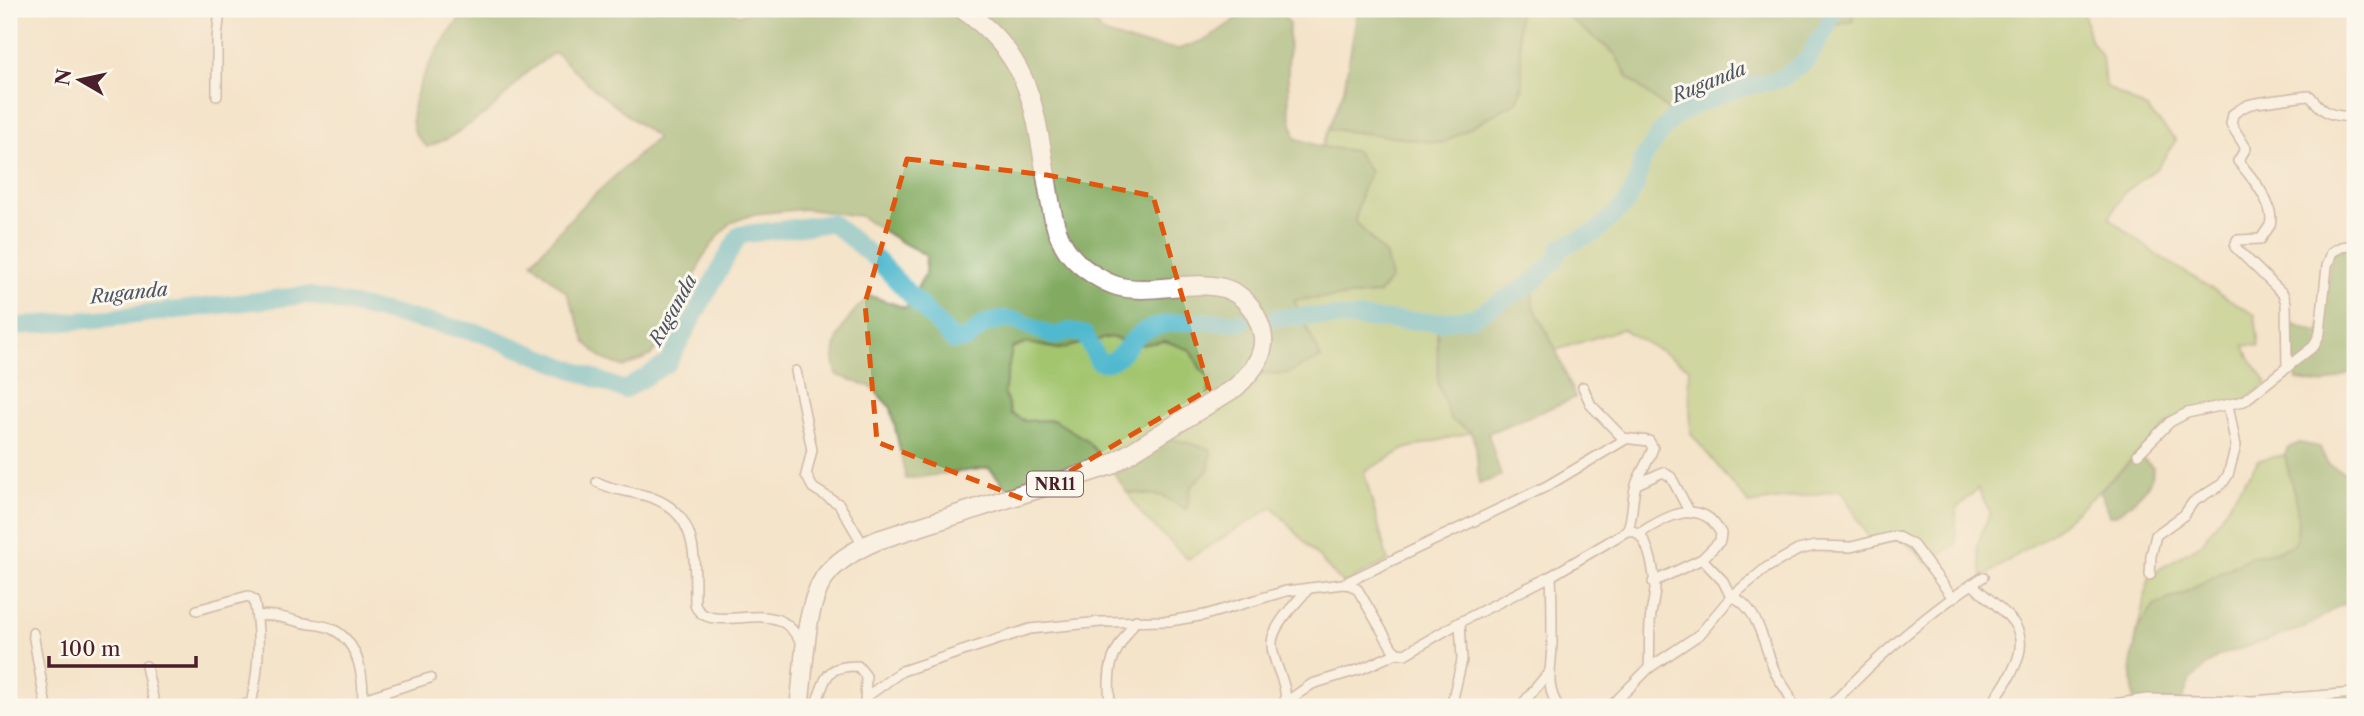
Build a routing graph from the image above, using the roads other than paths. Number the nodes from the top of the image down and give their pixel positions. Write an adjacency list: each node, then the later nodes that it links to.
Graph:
1 (220, 9): 3 (street)
2 (962, 9): 17 (highway, NR11)
3 (217, 96)
4 (2355, 117): 6 (street)
5 (2355, 245): 6 (street)
6 (2287, 368): 9 (street)
7 (796, 371): 17 (street)
8 (1583, 387): 10 (street)
9 (2228, 405): 11 (street); 19 (street)
10 (1626, 439): 13 (street); 23 (street)
11 (2138, 454)
12 (597, 482): 33 (street)
13 (1636, 484): 14 (street); 15 (street)
14 (1690, 513): 16 (street); 18 (street)
15 (1627, 531): 16 (street); 20 (street)
16 (1640, 533): 22 (street)
17 (864, 546): 33 (highway, NR11)
18 (1702, 559): 22 (street); 26 (street)
19 (2150, 575)
20 (1551, 576): 31 (street); 37 (street)
21 (1983, 577): 24 (street)
22 (1653, 582): 36 (street)
23 (1343, 584): 25 (street); 34 (street)
24 (1972, 584): 27 (street); 57 (street)
25 (1309, 588): 30 (street); 43 (street)
26 (1731, 597): 27 (street); 36 (street); 55 (street)
27 (1953, 598): 56 (street)
28 (197, 610): 29 (street)
29 (257, 616): 41 (street); 44 (street)
30 (1136, 620): 40 (street); 50 (street)
31 (1460, 622): 34 (street); 51 (street)
32 (33, 633): 45 (street)
33 (807, 649): 48 (highway, NR11)
34 (1397, 653): 43 (street)
35 (146, 666): 46 (street)
36 (1649, 668): 54 (street)
37 (1549, 672): 52 (street); 53 (street)
38 (430, 678): 41 (street)
39 (2355, 693): 42 (street)
40 (866, 702): 49 (street)
41 (362, 703)
42 (2192, 704): 58 (street)
43 (1285, 705)
44 (252, 706): 47 (street)
45 (46, 707)
46 (156, 707)
47 (211, 707)
48 (799, 707)
49 (814, 707)
50 (1111, 707)
51 (1451, 707)
52 (1520, 707)
53 (1559, 707)
54 (1609, 707)
55 (1792, 707)
56 (1829, 707)
57 (1990, 707)
58 (2095, 707)

